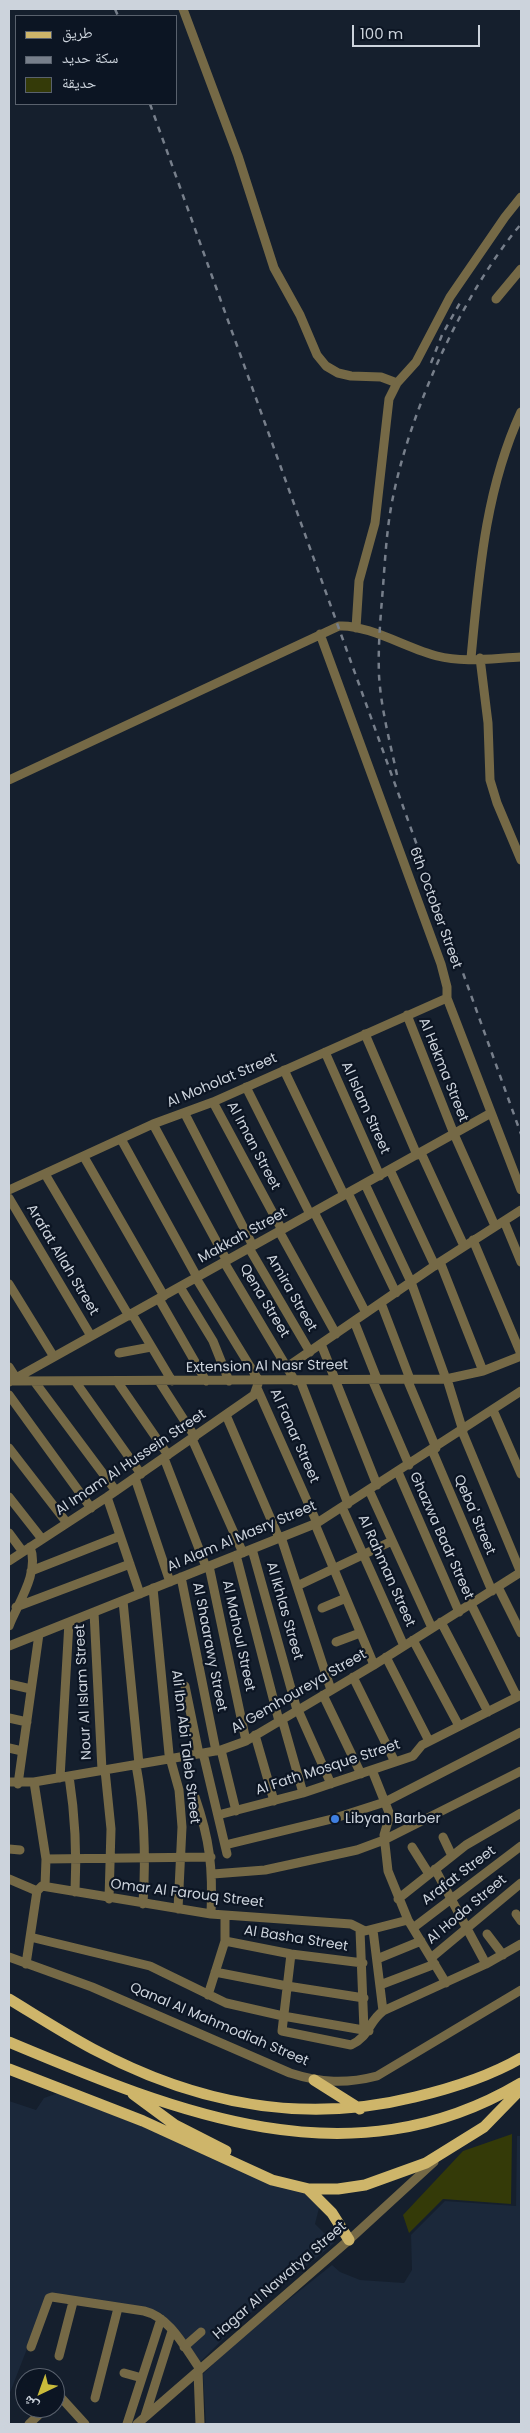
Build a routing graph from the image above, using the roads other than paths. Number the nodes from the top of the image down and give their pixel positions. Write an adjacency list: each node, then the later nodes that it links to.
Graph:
1 (183, 9): 5 (street)
2 (521, 197): 5 (street)
3 (521, 269): 4 (street)
4 (496, 299)
5 (397, 383): 7 (street)
6 (521, 412): 10 (street)
7 (356, 628): 8 (street); 10 (street)
8 (320, 634): 11 (street); 13 (street, 6th October Street)
9 (521, 657): 10 (street)
10 (476, 658): 12 (street)
11 (9, 780)
12 (521, 860)
13 (447, 998): 14 (street, Al Moholat Street); 20 (street, 6th October Street)
14 (407, 1015): 15 (street, Al Moholat Street); 23 (street, Al Hekma Street)
15 (364, 1034): 16 (street, Al Moholat Street); 25 (street)
16 (325, 1052): 17 (street, Al Moholat Street); 29 (street, Al Islam Street)
17 (284, 1070): 18 (street, Al Moholat Street); 33 (street)
18 (246, 1087): 19 (street, Al Moholat Street); 36 (street)
19 (213, 1102): 21 (street, Al Moholat Street); 39 (street, Al Iman Street)
20 (491, 1113): 23 (street, Makkah Street); 32 (street, 6th October Street)
21 (185, 1114): 22 (street, Al Moholat Street); 42 (street, Amira Street)
22 (154, 1124): 24 (street, Al Moholat Street); 43 (street, Qena Street)
23 (454, 1134): 25 (street, Makkah Street); 38 (street, Al Hekma Street)
24 (121, 1139): 26 (street, Al Moholat Street); 46 (street, Al Fanar Street)
25 (419, 1154): 27 (street, Makkah Street); 41 (street)
26 (84, 1157): 28 (street, Al Moholat Street); 51 (street)
27 (390, 1170): 29 (street, Makkah Street); 45 (street)
28 (45, 1174): 31 (street, Al Moholat Street); 54 (street)
29 (380, 1176): 30 (street, Makkah Street)
30 (365, 1184): 33 (street, Makkah Street); 47 (street)
31 (9, 1190)
32 (521, 1190)
33 (346, 1194): 36 (street, Makkah Street); 50 (street)
34 (9, 1198): 57 (street, Arafat Allah Street)
35 (521, 1210): 37 (street)
36 (312, 1213): 39 (street, Makkah Street); 53 (street)
37 (504, 1221): 38 (street); 44 (street)
38 (495, 1226): 40 (street)
39 (281, 1231): 42 (street, Makkah Street); 56 (street, Al Iman Street)
40 (473, 1240): 41 (street); 62 (street)
41 (464, 1246): 45 (street)
42 (251, 1247): 43 (street, Makkah Street); 60 (street, Amira Street)
43 (226, 1261): 46 (street, Makkah Street); 65 (street, Qena Street)
44 (521, 1262)
45 (437, 1264): 47 (street); 66 (street)
46 (196, 1278): 49 (street, Makkah Street); 80 (street, Al Fanar Street)
47 (411, 1282): 50 (street); 69 (street)
48 (9, 1284): 63 (street)
49 (180, 1287): 51 (street, Makkah Street); 79 (street)
50 (396, 1293): 52 (street)
51 (161, 1297): 54 (street, Makkah Street); 78 (street)
52 (381, 1303): 53 (street); 67 (street, Qeba' Street)
53 (366, 1313): 55 (street)
54 (130, 1315): 57 (street, Makkah Street); 59 (street)
55 (354, 1321): 56 (street); 68 (street)
56 (336, 1334): 58 (street)
57 (91, 1336): 63 (street, Makkah Street)
58 (321, 1344): 60 (street); 71 (street)
59 (151, 1347): 61 (street); 77 (street)
60 (310, 1352): 65 (street)
61 (119, 1353)
62 (521, 1355): 66 (street, Extension Al Nasr Street)
63 (54, 1357): 72 (street, Makkah Street)
64 (9, 1367): 72 (street)
65 (287, 1367): 70 (street, Qena Street)
66 (484, 1371): 69 (street, Extension Al Nasr Street)
67 (409, 1378): 68 (street, Extension Al Nasr Street); 69 (street, Extension Al Nasr Street); 88 (street, Qeba' Street)
68 (375, 1379): 71 (street, Extension Al Nasr Street); 90 (street)
69 (446, 1379): 85 (street)
70 (297, 1380): 71 (street, Extension Al Nasr Street); 80 (street, Extension Al Nasr Street); 98 (street, Al Rahman Street)
71 (337, 1380): 94 (street)
72 (11, 1381): 73 (street, Extension Al Nasr Street)
73 (34, 1381): 74 (street, Extension Al Nasr Street); 95 (street)
74 (74, 1381): 75 (street, Extension Al Nasr Street); 93 (street)
75 (118, 1381): 76 (street, Extension Al Nasr Street); 89 (street, Al Mahoul Street)
76 (159, 1381): 77 (street, Extension Al Nasr Street); 86 (street)
77 (172, 1381): 78 (street, Extension Al Nasr Street)
78 (206, 1381): 79 (street, Extension Al Nasr Street)
79 (229, 1381): 80 (street, Extension Al Nasr Street)
80 (258, 1385): 84 (street, Al Imam Al Hussein Street); 101 (street, Al Fanar Street)
81 (521, 1392): 83 (street, Al Alam Al Masry Street)
82 (9, 1395): 99 (street)
83 (494, 1410): 85 (street, Al Alam Al Masry Street); 92 (street)
84 (226, 1415): 86 (street, Al Imam Al Hussein Street); 104 (street)
85 (462, 1431): 88 (street, Al Alam Al Masry Street); 116 (street)
86 (194, 1438): 89 (street, Al Imam Al Hussein Street); 109 (street)
87 (9, 1448): 100 (street)
88 (434, 1449): 90 (street, Al Alam Al Masry Street); 121 (street, Qeba' Street)
89 (166, 1457): 93 (street, Al Imam Al Hussein Street); 113 (street, Al Mahoul Street)
90 (409, 1465): 91 (street, Al Alam Al Masry Street)
91 (398, 1472): 94 (street, Al Alam Al Masry Street); 129 (street, Ghazwa Badr Street)
92 (521, 1474)
93 (138, 1476): 95 (street, Al Imam Al Hussein Street); 118 (street)
94 (373, 1487): 98 (street, Al Alam Al Masry Street); 106 (street)
95 (116, 1491): 97 (street, Al Imam Al Hussein Street)
96 (9, 1497): 105 (street)
97 (107, 1497): 99 (street, Al Imam Al Hussein Street); 103 (street)
98 (345, 1505): 101 (street, Al Alam Al Masry Street); 110 (street, Al Rahman Street)
99 (91, 1508): 100 (street, Al Imam Al Hussein Street)
100 (67, 1523): 105 (street, Al Imam Al Hussein Street)
101 (316, 1523): 104 (street, Al Alam Al Masry Street); 114 (street, Al Fanar Street)
102 (9, 1534): 108 (street)
103 (120, 1536): 112 (street); 115 (street)
104 (280, 1538): 107 (street, Al Alam Al Masry Street); 119 (street)
105 (42, 1539): 108 (street, Al Imam Al Hussein Street)
106 (392, 1541): 110 (street); 133 (street)
107 (252, 1549): 109 (street, Al Alam Al Masry Street); 149 (street, Al Ikhlas Street)
108 (26, 1550): 111 (street, Al Imam Al Hussein Street); 115 (street)
109 (239, 1554): 113 (street, Al Alam Al Masry Street); 152 (street)
110 (363, 1555): 114 (street); 140 (street, Al Rahman Street)
111 (9, 1561)
112 (130, 1564): 122 (street); 126 (street)
113 (208, 1567): 117 (street, Al Alam Al Masry Street); 157 (street, Al Mahoul Street)
114 (334, 1568): 119 (street); 123 (street, Al Fanar Street)
115 (31, 1572): 126 (street)
116 (521, 1572): 121 (street, Al Gemhoureya Street)
117 (181, 1577): 118 (street, Al Alam Al Masry Street); 160 (street, Al Shaarawy Street)
118 (170, 1582): 120 (street, Al Alam Al Masry Street)
119 (297, 1586): 147 (street)
120 (153, 1588): 122 (street, Al Alam Al Masry Street); 163 (street, Ali Ibn Abi Taleb Street)
121 (495, 1589): 125 (street, Al Gemhoureya Street); 135 (street, Qeba' Street)
122 (140, 1594): 124 (street, Al Alam Al Masry Street)
123 (346, 1598): 127 (street); 134 (street, Al Fanar Street)
124 (123, 1601): 128 (street, Al Alam Al Masry Street); 165 (street)
125 (471, 1604): 129 (street, Al Gemhoureya Street); 148 (street)
126 (16, 1607): 130 (street)
127 (322, 1608)
128 (94, 1612): 131 (street, Al Alam Al Masry Street); 166 (street, Nour Al Islam Street)
129 (459, 1612): 132 (street, Al Gemhoureya Street)
130 (10, 1622)
131 (69, 1622): 136 (street, Al Alam Al Masry Street); 170 (street)
132 (441, 1622): 133 (street, Al Gemhoureya Street); 150 (street)
133 (432, 1628): 137 (street, Al Gemhoureya Street)
134 (360, 1633): 138 (street); 142 (street, Al Fanar Street)
135 (521, 1633)
136 (39, 1634): 139 (street, Al Alam Al Masry Street); 146 (street)
137 (413, 1640): 140 (street, Al Gemhoureya Street); 154 (street)
138 (336, 1642)
139 (9, 1646)
140 (404, 1646): 141 (street, Al Gemhoureya Street)
141 (386, 1657): 142 (street, Al Gemhoureya Street); 158 (street)
142 (374, 1665): 143 (street, Al Gemhoureya Street)
143 (353, 1677): 147 (street, Al Gemhoureya Street); 164 (street)
144 (9, 1684): 146 (street)
145 (186, 1686): 162 (street)
146 (31, 1688): 153 (street)
147 (327, 1692): 149 (street, Al Gemhoureya Street); 169 (street)
148 (519, 1696): 150 (street, Al Fath Mosque Street)
149 (298, 1710): 152 (street, Al Gemhoureya Street); 173 (street, Al Ikhlas Street)
150 (488, 1712): 154 (street, Al Fath Mosque Street)
151 (9, 1718): 153 (street)
152 (280, 1720): 156 (street, Al Gemhoureya Street); 174 (street)
153 (27, 1722): 161 (street)
154 (459, 1726): 158 (street, Al Fath Mosque Street)
155 (521, 1732): 177 (street)
156 (255, 1735): 157 (street, Al Gemhoureya Street); 176 (street)
157 (246, 1741): 160 (street, Al Gemhoureya Street)
158 (429, 1741): 164 (street, Al Fath Mosque Street)
159 (9, 1748): 161 (street)
160 (218, 1750): 162 (street, Al Gemhoureya Street); 178 (street, Al Shaarawy Street)
161 (22, 1751): 172 (street)
162 (201, 1753): 163 (street, Al Gemhoureya Street); 180 (street)
163 (171, 1758): 165 (street, Al Gemhoureya Street); 190 (street, Ali Ibn Abi Taleb Street)
164 (395, 1762): 167 (street, Al Fath Mosque Street)
165 (137, 1764): 166 (street, Al Gemhoureya Street); 189 (street)
166 (103, 1770): 170 (street, Al Gemhoureya Street); 192 (street, Nour Al Islam Street)
167 (372, 1770): 169 (street, Al Fath Mosque Street); 177 (street)
168 (521, 1771): 182 (street)
169 (361, 1774): 173 (street, Al Fath Mosque Street)
170 (64, 1777): 171 (street, Al Gemhoureya Street); 191 (street)
171 (34, 1782): 172 (street, Al Gemhoureya Street); 193 (street)
172 (13, 1783)
173 (332, 1784): 174 (street, Al Fath Mosque Street)
174 (303, 1794): 176 (street, Al Fath Mosque Street)
175 (195, 1797): 188 (street)
176 (274, 1801): 178 (street, Al Fath Mosque Street)
177 (385, 1802): 180 (street); 182 (street)
178 (236, 1811): 180 (street, Al Fath Mosque Street)
179 (521, 1812): 187 (street)
180 (218, 1815)
181 (443, 1837): 187 (street)
182 (384, 1840): 195 (street); 201 (street)
183 (521, 1846): 202 (street, Arafat Street)
184 (412, 1847): 194 (street)
185 (20, 1850): 186 (street)
186 (9, 1851)
187 (452, 1856): 194 (street)
188 (211, 1857): 190 (street); 195 (street)
189 (146, 1858): 190 (street); 192 (street); 203 (street)
190 (180, 1858): 204 (street, Ali Ibn Abi Taleb Street)
191 (77, 1859): 192 (street); 193 (street); 199 (street)
192 (111, 1859): 200 (street, Nour Al Islam Street)
193 (46, 1860): 198 (street)
194 (432, 1872): 201 (street); 202 (street)
195 (213, 1874): 205 (street)
196 (9, 1879): 198 (street, Omar Al Farouq Street)
197 (521, 1883): 208 (street, Al Hoda Street)
198 (41, 1889): 199 (street, Omar Al Farouq Street); 212 (street)
199 (74, 1892): 200 (street, Omar Al Farouq Street)
200 (110, 1898): 203 (street, Omar Al Farouq Street)
201 (398, 1899): 207 (street)
202 (451, 1899): 207 (street, Arafat Street); 208 (street)
203 (143, 1904): 204 (street, Omar Al Farouq Street)
204 (178, 1910): 205 (street, Omar Al Farouq Street)
205 (211, 1914): 206 (street, Omar Al Farouq Street)
206 (225, 1916): 209 (street, Omar Al Farouq Street); 213 (street)
207 (410, 1924): 210 (street, Omar Al Farouq Street); 214 (street)
208 (467, 1928): 220 (street, Al Hoda Street); 223 (street)
209 (360, 1930): 210 (street, Omar Al Farouq Street); 222 (street)
210 (373, 1930): 219 (street)
211 (487, 1934): 217 (street)
212 (30, 1937): 221 (street); 229 (street)
213 (225, 1941): 216 (street, Al Basha Street); 224 (street)
214 (421, 1941): 219 (street); 220 (street)
215 (521, 1944): 217 (street)
216 (291, 1954): 222 (street, Al Basha Street); 227 (street)
217 (503, 1955): 223 (street)
218 (9, 1956): 221 (street, Qanal Al Mahmodiah Street)
219 (377, 1959): 226 (street)
220 (433, 1961): 225 (street); 226 (street, Al Hoda Street)
221 (26, 1964): 238 (street, Qanal Al Mahmodiah Street)
222 (363, 1964): 230 (street)
223 (486, 1964): 225 (street)
224 (216, 1972): 227 (street); 229 (street)
225 (446, 1983): 232 (street)
226 (380, 1985): 232 (street)
227 (287, 1986): 230 (street); 233 (street)
228 (521, 1990): 238 (street, Qanal Al Mahmodiah Street)
229 (208, 1995): 233 (street)
230 (364, 1998): 234 (street)
231 (9, 1999): 242 (main road)
232 (383, 2011): 234 (street)
233 (283, 2016): 234 (street); 234 (street)
234 (366, 2030)
235 (9, 2042): 241 (main road)
236 (521, 2058): 242 (main road)
237 (9, 2069): 244 (main road)
238 (314, 2080): 242 (main road)
239 (521, 2083): 241 (main road)
240 (521, 2089): 243 (main road)
241 (130, 2091): 244 (main road)
242 (360, 2109)
243 (439, 2157): 244 (main road); 245 (street, Hagar Al Nawatya Street)
244 (310, 2189): 245 (main road)
245 (349, 2240): 254 (street, Hagar Al Nawatya Street)
246 (74, 2302): 247 (street); 252 (street); 253 (street)
247 (118, 2308): 248 (street); 257 (street)
248 (161, 2319): 249 (street); 256 (street)
249 (172, 2331): 251 (street); 259 (street)
250 (201, 2332): 251 (street)
251 (184, 2346): 254 (street)
252 (31, 2347)
253 (59, 2356)
254 (199, 2370): 259 (street, Hagar Al Nawatya Street); 263 (street)
255 (124, 2373): 256 (street)
256 (142, 2378): 261 (street)
257 (95, 2398)
258 (65, 2403): 260 (street)
259 (144, 2418): 262 (street, Hagar Al Nawatya Street)
260 (85, 2424)
261 (127, 2424)
262 (137, 2424)
263 (200, 2424)

